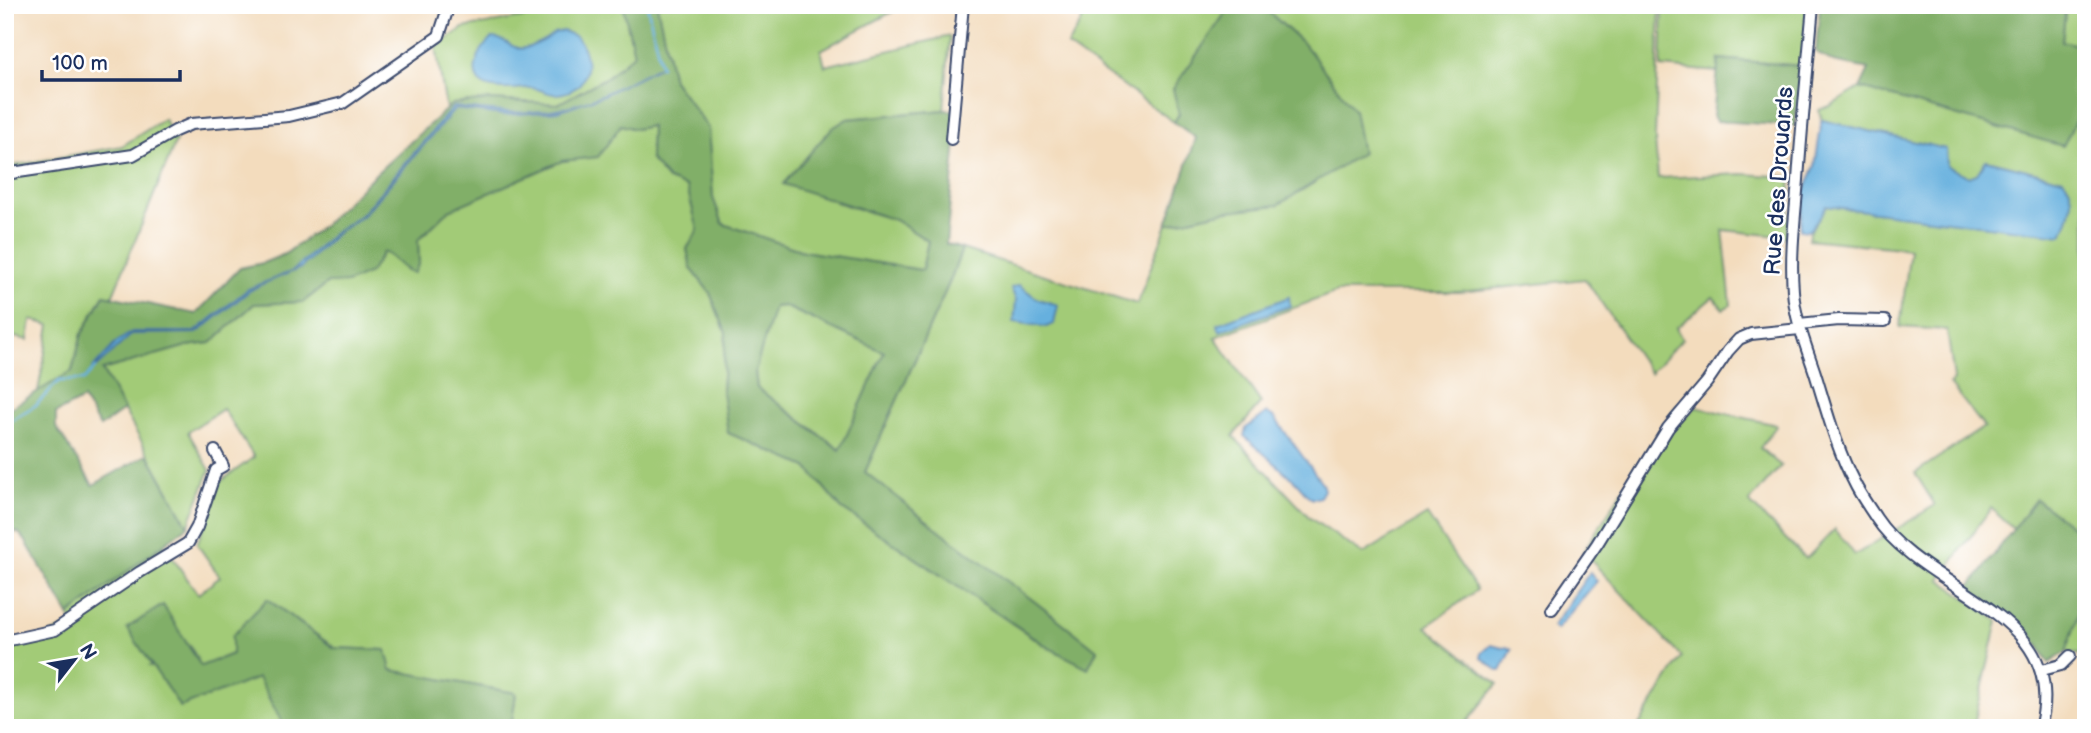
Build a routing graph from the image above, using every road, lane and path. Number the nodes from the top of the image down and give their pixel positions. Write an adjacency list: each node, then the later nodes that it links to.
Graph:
1 (449, 5): 5 (street)
2 (963, 5): 4 (street)
3 (1814, 5): 7 (street, Rue des Drouards)
4 (951, 139)
5 (5, 174)
6 (1885, 321): 7 (street)
7 (1799, 326): 9 (street); 12 (street, Rue des Drouards)
8 (215, 452): 10 (street)
9 (1552, 609)
10 (5, 640)
11 (2070, 656): 12 (street)
12 (2042, 670): 13 (street, Rue des Drouards)
13 (2040, 728)

